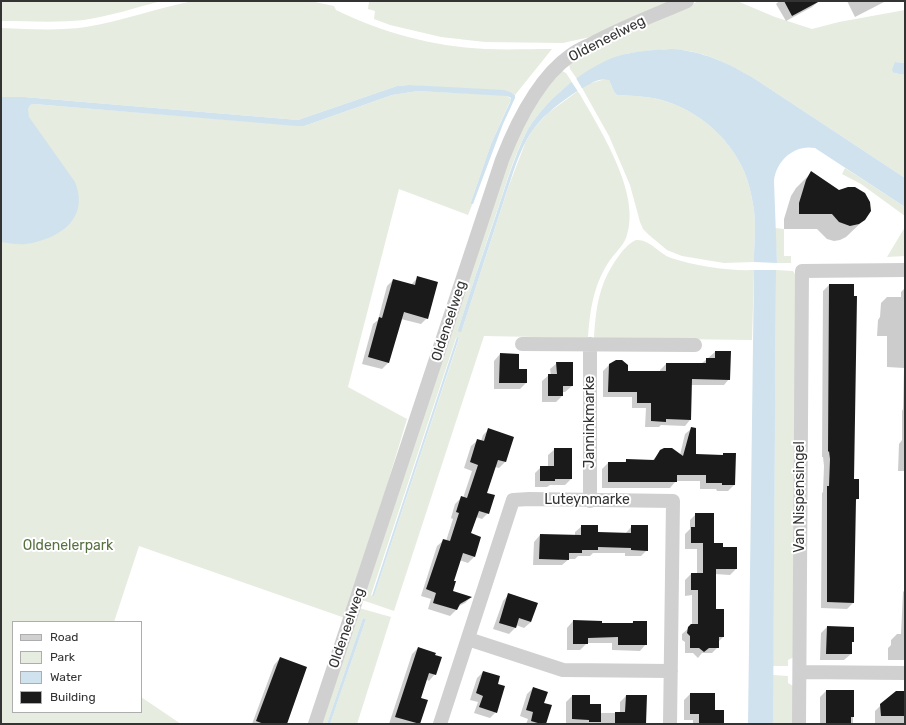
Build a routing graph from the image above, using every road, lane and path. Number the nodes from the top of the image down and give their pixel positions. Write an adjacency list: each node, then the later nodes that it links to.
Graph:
1 (688, 1): 11 (street, Oldeneelweg)
2 (905, 270): 9 (street, Van Nispensingel)
3 (522, 344): 4 (street)
4 (590, 344): 5 (street); 6 (street, Janninkmarke)
5 (695, 345)
6 (590, 501): 7 (street, Luteynmarke); 8 (street, Luteynmarke)
7 (468, 639): 8 (street); 12 (street, Luteynmarke)
8 (671, 671): 13 (street, Luteynmarke)
9 (800, 672): 10 (street); 14 (street, Van Nispensingel)
10 (905, 673)
11 (315, 724)
12 (440, 724)
13 (670, 724)
14 (799, 724)

